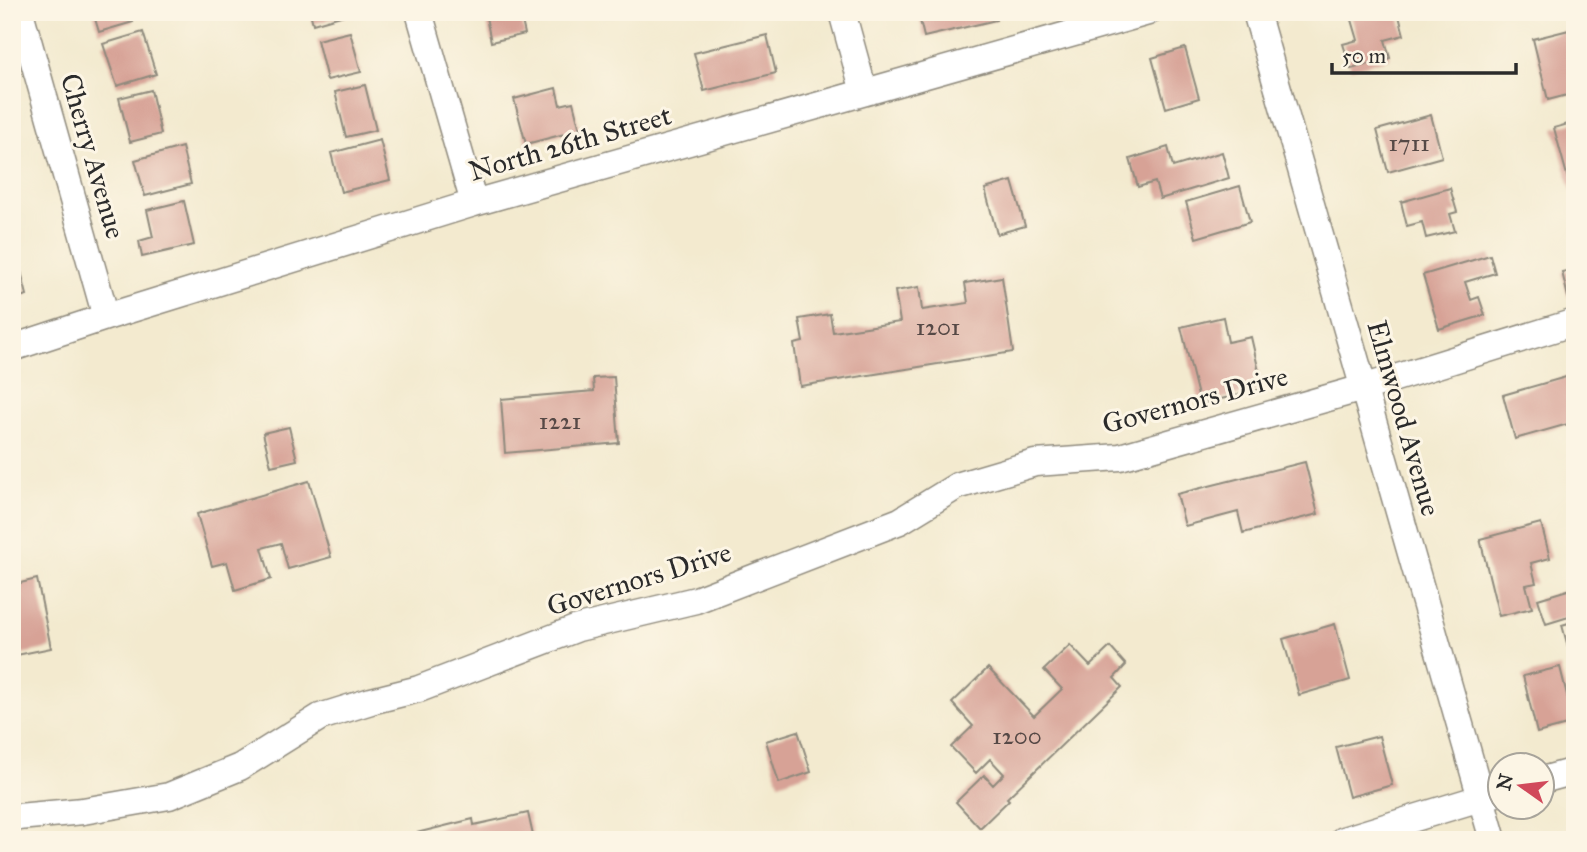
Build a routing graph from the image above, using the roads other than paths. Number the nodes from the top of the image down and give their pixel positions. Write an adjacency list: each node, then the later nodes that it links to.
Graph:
1 (20, 12): 8 (street, Cherry Avenue)
2 (419, 12): 7 (street)
3 (842, 12): 6 (street)
4 (1148, 12): 6 (street, North 26th Street)
5 (1256, 12): 11 (street, Elmwood Avenue)
6 (864, 92): 7 (street, North 26th Street)
7 (474, 203): 8 (street, North 26th Street)
8 (106, 317): 10 (street, North 26th Street)
9 (1575, 322): 11 (street, Governors Drive)
10 (12, 348)
11 (1363, 388): 14 (street, Elmwood Avenue); 16 (street, Governors Drive)
12 (1575, 771): 13 (street)
13 (1556, 776)
14 (1486, 781)
15 (1486, 795): 18 (street)
16 (18, 817)
17 (1492, 820): 19 (street, Elmwood Avenue)
18 (1343, 840)
19 (1493, 840)

